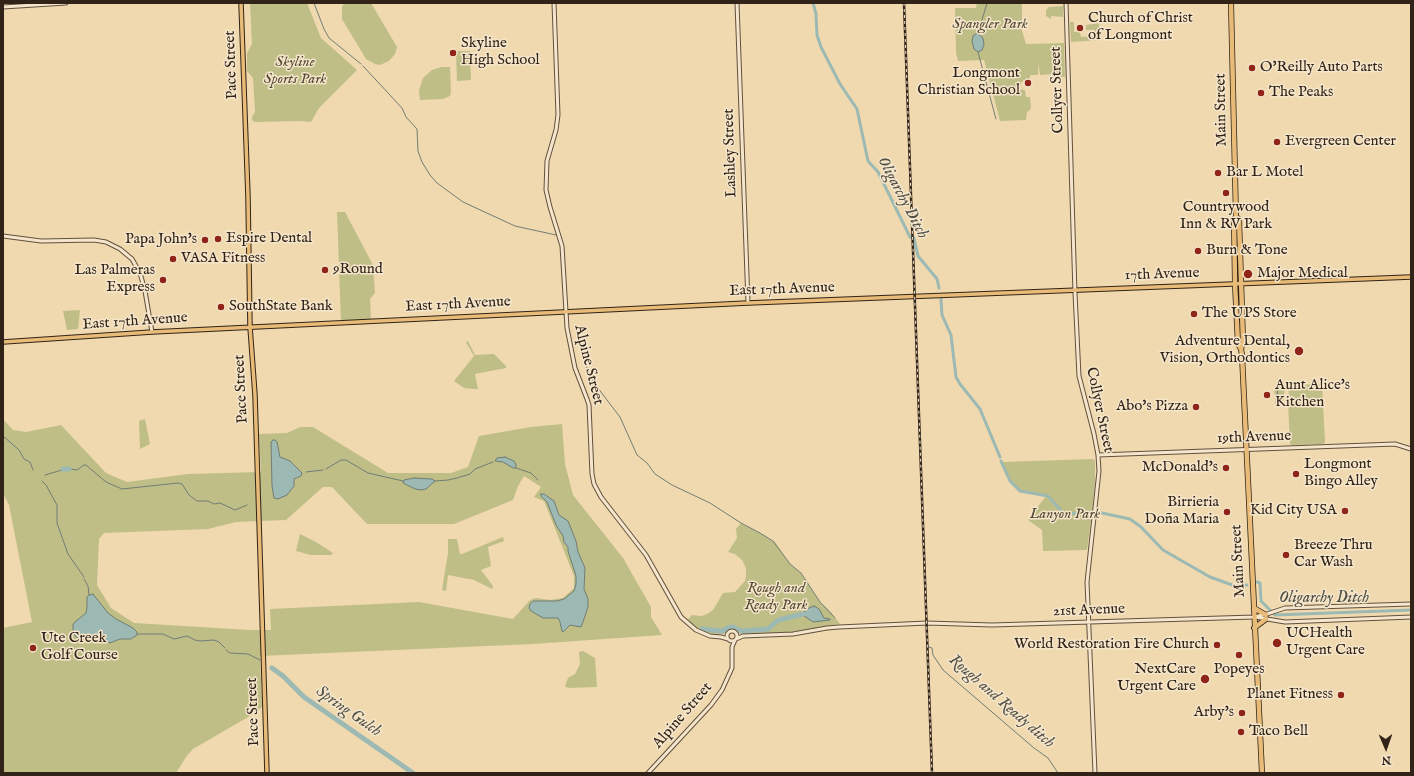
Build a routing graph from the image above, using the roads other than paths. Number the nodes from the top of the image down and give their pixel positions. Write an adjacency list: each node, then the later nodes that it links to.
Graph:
1 (66, 3): 7 (street)
2 (241, 3): 15 (main road, Pace Street)
3 (554, 3): 14 (street, Alpine Street)
4 (737, 3): 13 (street, Lashley Street)
5 (1066, 3): 11 (street, Collyer Street)
6 (1231, 3): 10 (highway, Main Street)
7 (3, 7)
8 (3, 236): 16 (street)
9 (1411, 277): 10 (main road, 17th Avenue)
10 (1238, 284): 11 (main road, 17th Avenue); 18 (highway, Main Street)
11 (1075, 290): 12 (main road, 17th Avenue); 20 (street, Collyer Street)
12 (915, 296): 13 (main road, East 17th Avenue)
13 (748, 303): 14 (main road, East 17th Avenue)
14 (565, 312): 15 (main road, East 17th Avenue); 31 (street, Alpine Street)
15 (250, 327): 16 (main road, East 17th Avenue); 35 (main road, Pace Street)
16 (152, 332): 17 (main road, East 17th Avenue)
17 (3, 342)
18 (1246, 449): 19 (street, 19th Avenue); 20 (street, 19th Avenue); 22 (highway, Main Street)
19 (1411, 449)
20 (1098, 455): 26 (street, Collyer Street)
21 (1411, 604): 23 (street)
22 (1254, 608): 23 (highway); 24 (highway, Main Street)
23 (1267, 616): 24 (street, 21st Avenue); 25 (street, 21st Avenue); 27 (highway)
24 (1254, 617): 26 (street, 21st Avenue); 27 (highway, Main Street)
25 (1411, 617)
26 (1088, 622): 30 (street, 21st Avenue); 37 (street, Collyer Street)
27 (1254, 628): 38 (highway, Main Street)
28 (735, 632): 29 (street); 30 (street); 32 (street)
29 (727, 634): 31 (street); 33 (street)
30 (743, 636): 32 (street)
31 (721, 637): 33 (street)
32 (736, 639): 33 (street); 34 (street, Alpine Street)
33 (728, 640): 34 (street, Alpine Street)
34 (732, 648): 36 (street, Alpine Street)
35 (268, 773)
36 (648, 773)
37 (1095, 773)
38 (1262, 773)

